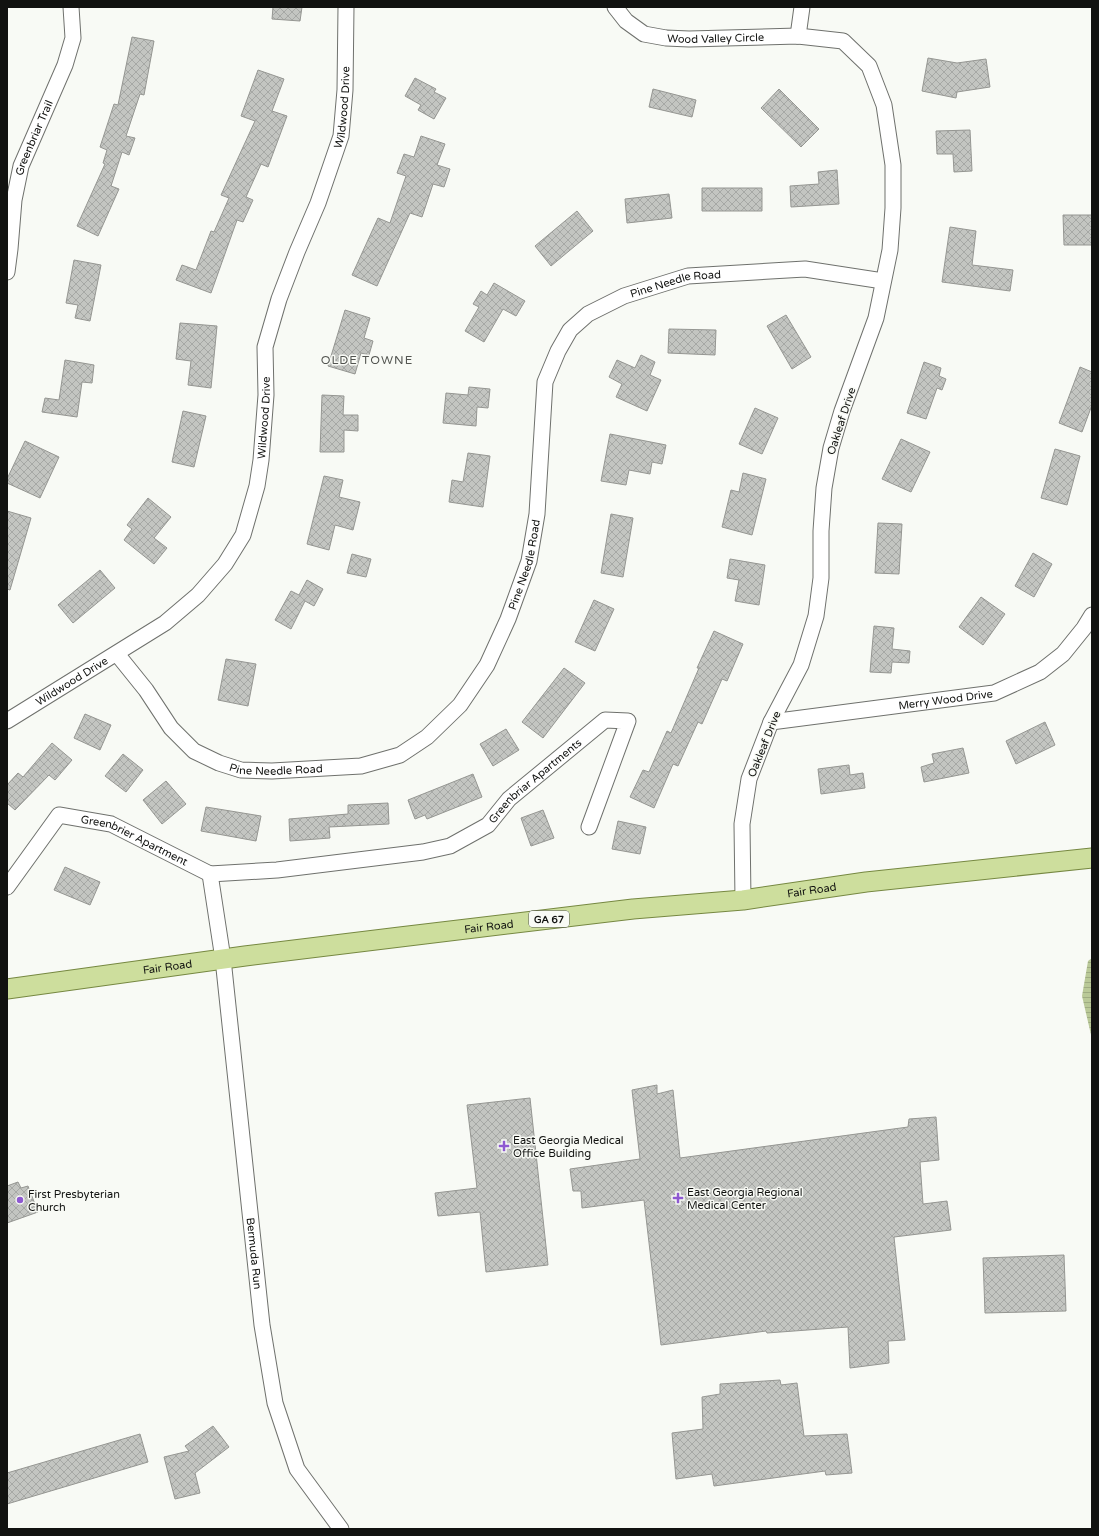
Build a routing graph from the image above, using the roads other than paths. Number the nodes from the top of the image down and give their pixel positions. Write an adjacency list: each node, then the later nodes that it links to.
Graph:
1 (71, 7): 6 (street, Greenbriar Trail)
2 (346, 7): 9 (street, Wildwood Drive)
3 (615, 7): 5 (street, Wood Valley Circle)
4 (802, 7): 5 (street)
5 (798, 36): 7 (street, Oakleaf Drive)
6 (7, 272)
7 (883, 281): 9 (street, Pine Needle Road); 11 (street, Oakleaf Drive)
8 (1092, 615): 11 (street, Merry Wood Drive)
9 (117, 654): 10 (street, Wildwood Drive)
10 (7, 721)
11 (770, 722): 16 (street, Oakleaf Drive)
12 (589, 827): 14 (street, Greenbriar Apartments)
13 (1092, 858): 16 (main road, Fair Road / GA 67)
14 (210, 874): 15 (street, Greenbrier Apartment); 17 (street)
15 (7, 887)
16 (743, 900): 17 (main road, Fair Road / GA 67)
17 (223, 959): 18 (main road, Fair Road / GA 67); 19 (street, Bermuda Run)
18 (7, 989)
19 (341, 1529)

